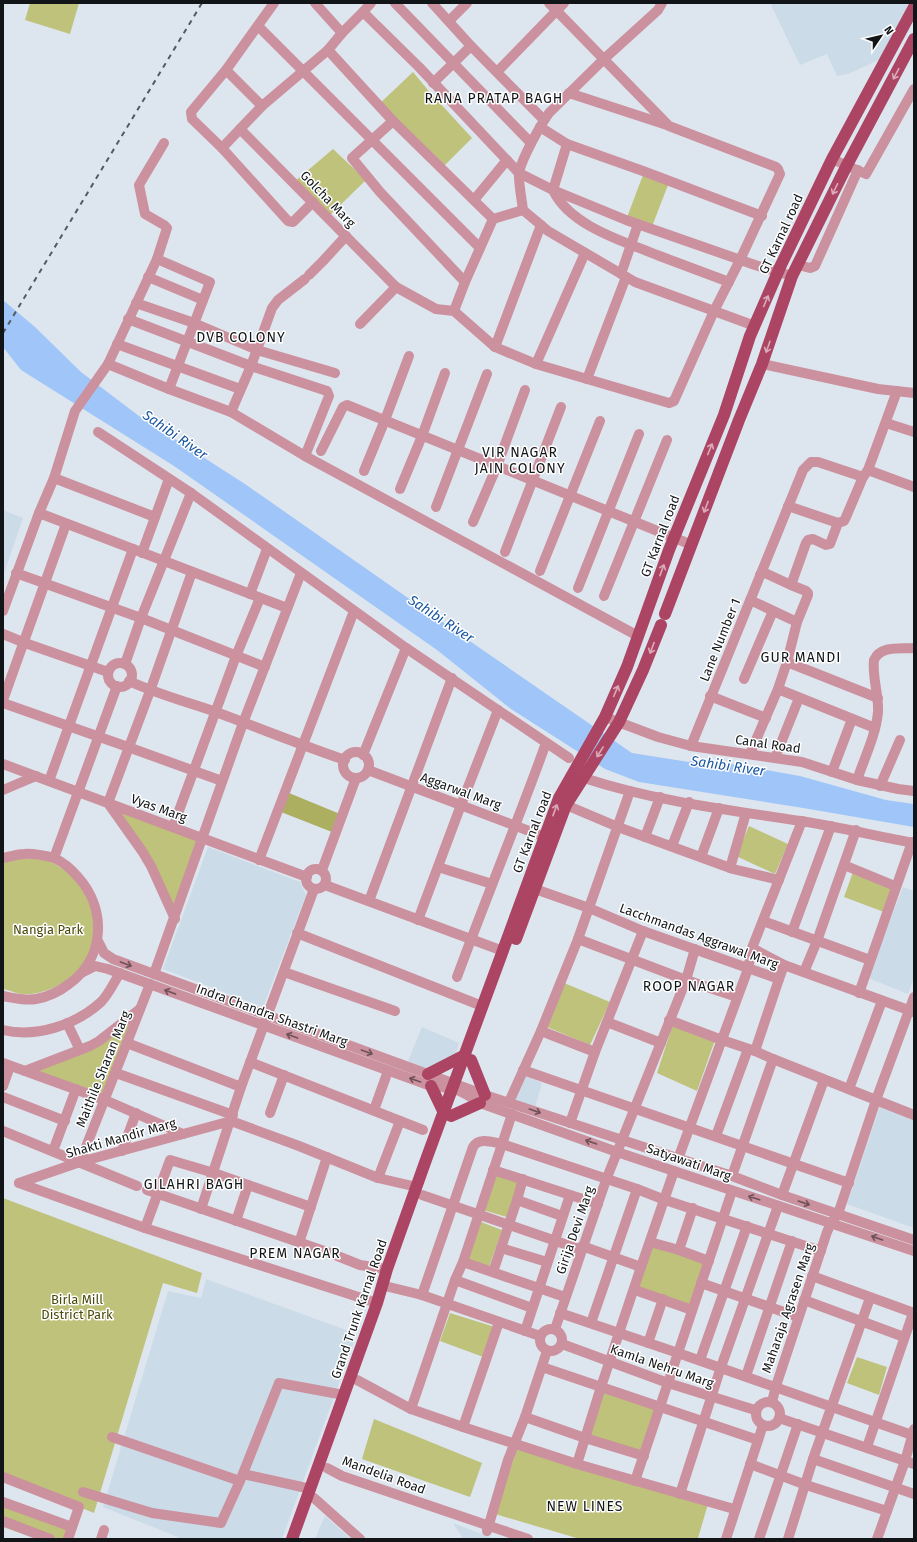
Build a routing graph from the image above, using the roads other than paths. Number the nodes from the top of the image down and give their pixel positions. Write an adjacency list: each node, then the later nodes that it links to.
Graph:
1 (274, 3): 14 (street)
2 (315, 3): 15 (street)
3 (371, 3): 12 (street)
4 (395, 3): 20 (street)
5 (432, 3): 13 (street)
6 (467, 3): 13 (street)
7 (549, 3): 11 (street)
8 (564, 3): 11 (street)
9 (662, 3): 19 (street)
10 (914, 7): 37 (main road, GT Karnal road)
11 (557, 11): 19 (street); 23 (street)
12 (363, 12): 15 (street); 24 (street)
13 (449, 22): 17 (street)
14 (258, 26): 21 (street); 22 (street)
15 (342, 33): 18 (street)
16 (914, 39): 39 (main road, GT Karnal road, one-way to 39)
17 (470, 46): 20 (street); 23 (street)
18 (328, 50): 22 (street); 28 (street)
19 (604, 59): 26 (street); 30 (street)
20 (453, 63): 24 (street); 34 (street)
21 (226, 70): 27 (street); 36 (street)
22 (304, 70): 27 (street); 32 (street)
23 (497, 72): 29 (street)
24 (433, 83): 38 (street)
25 (914, 89): 40 (street)
26 (569, 93): 29 (street); 30 (street)
27 (262, 106): 31 (street)
28 (393, 121): 32 (street); 43 (street)
29 (542, 123): 34 (street); 35 (street)
30 (669, 126): 46 (street)
31 (240, 129): 36 (street); 44 (street, Golcha Marg)
32 (372, 140): 52 (street); 61 (street)
33 (164, 143): 54 (street)
34 (531, 143): 41 (street)
35 (567, 144): 42 (street); 46 (street)
36 (222, 148): 44 (street)
37 (832, 159): 39 (street); 57 (main road, GT Karnal road)
38 (507, 160): 41 (street); 43 (street)
39 (847, 165): 40 (street); 56 (main road, GT Karnal road, one-way to 56)
40 (858, 170): 56 (street)
41 (519, 173): 42 (street); 45 (street)
42 (553, 190): 48 (street); 51 (street)
43 (474, 200): 47 (street)
44 (313, 202): 50 (street, Golcha Marg)
45 (523, 210): 47 (street); 49 (street)
46 (762, 216): 55 (street)
47 (493, 219): 52 (street)
48 (638, 224): 51 (street); 55 (street)
49 (541, 225): 53 (street); 74 (street)
50 (346, 236): 63 (street, Golcha Marg); 75 (street)
51 (631, 244): 58 (street); 62 (street)
52 (480, 248): 61 (street)
53 (585, 253): 58 (street); 78 (street)
54 (157, 259): 60 (street); 64 (street)
55 (740, 260): 57 (street); 62 (street)
56 (798, 265): 59 (main road, GT Karnal road)
57 (778, 272): 59 (street); 71 (main road, GT Karnal road, one-way to 57)
58 (624, 276): 67 (street); 85 (street)
59 (792, 276): 79 (main road, GT Karnal road, one-way to 79)
60 (148, 277): 64 (street); 65 (street)
61 (465, 282): 66 (street)
62 (729, 282): 67 (street)
63 (396, 287): 66 (street, Golcha Marg); 70 (street)
64 (203, 300): 69 (street)
65 (136, 302): 68 (street); 69 (street)
66 (454, 311): 74 (street)
67 (714, 311): 71 (street); 85 (street)
68 (128, 319): 72 (street); 73 (street)
69 (194, 323): 72 (street); 75 (street)
70 (360, 324)
71 (755, 326): 123 (main road, GT Karnal road, one-way to 71)
72 (187, 342): 80 (street); 81 (street)
73 (117, 344): 77 (street); 80 (street)
74 (495, 347): 78 (street)
75 (257, 350): 81 (street); 82 (street)
76 (409, 356): 93 (street)
77 (108, 364): 86 (street); 107 (street)
78 (536, 364): 85 (street)
79 (762, 364): 89 (street); 124 (main road, GT Karnal road, one-way to 124)
80 (178, 366): 86 (street); 87 (street)
81 (251, 366): 87 (street); 103 (street)
82 (335, 373)
83 (445, 373): 99 (street)
84 (487, 374): 101 (street)
85 (587, 379)
86 (169, 389): 92 (street)
87 (240, 389): 92 (street)
88 (525, 390): 104 (street)
89 (897, 391): 90 (street); 95 (street)
90 (914, 393)
91 (561, 407): 109 (street)
92 (231, 412): 103 (street)
93 (385, 420): 99 (street); 102 (street); 105 (street)
94 (600, 421): 113 (street)
95 (886, 423): 97 (street); 106 (street)
96 (98, 432): 108 (street)
97 (914, 432)
98 (639, 434): 116 (street)
99 (422, 436): 101 (street); 111 (street)
100 (667, 440): 120 (street)
101 (458, 450): 104 (street); 115 (street)
102 (321, 451)
103 (305, 456): 150 (street)
104 (497, 466): 109 (street); 119 (street)
105 (364, 471)
106 (866, 473): 110 (street); 114 (street, Lane Number 1); 121 (street)
107 (54, 478): 117 (street); 118 (street)
108 (169, 479): 112 (street); 118 (street)
109 (533, 480): 113 (street); 127 (street)
110 (914, 487)
111 (400, 489)
112 (191, 494): 125 (street); 128 (street)
113 (571, 496): 116 (street); 129 (street)
114 (788, 506): 121 (street); 133 (street, Lane Number 1)
115 (436, 507)
116 (608, 511): 120 (street); 136 (street)
117 (39, 513): 122 (street); 132 (street)
118 (155, 517): 126 (street)
119 (473, 522)
120 (634, 522): 123 (street); 138 (street)
121 (838, 523): 135 (street)
122 (66, 524): 126 (street); 134 (street)
123 (674, 538): 124 (street); 150 (main road, GT Karnal road, one-way to 123)
124 (692, 545): 160 (main road, GT Karnal road, one-way to 160)
125 (267, 549): 131 (street); 137 (street)
126 (138, 551): 128 (street); 141 (street)
127 (505, 552)
128 (164, 561): 130 (street); 146 (street)
129 (540, 571)
130 (192, 572): 137 (street); 148 (street)
131 (300, 572): 142 (street); 144 (street)
132 (16, 573): 134 (street); 143 (street)
133 (760, 575): 135 (street); 140 (street, Lane Number 1)
134 (45, 584): 141 (street); 151 (street)
135 (791, 585): 147 (street)
136 (578, 588)
137 (250, 594): 139 (street)
138 (604, 596)
139 (260, 598): 142 (street); 154 (street)
140 (750, 600): 145 (street); 168 (street, Lane Number 1)
141 (112, 608): 146 (street); 158 (street)
142 (287, 608): 159 (street)
143 (3, 611)
144 (354, 611): 152 (street); 186 (street)
145 (773, 611): 147 (street); 163 (street)
146 (141, 618): 148 (street); 156 (street)
147 (797, 622): 155 (street)
148 (171, 631): 154 (street); 167 (street)
149 (3, 634): 151 (street)
150 (638, 636): 157 (main road, GT Karnal road)
151 (24, 643): 158 (street); 171 (street)
152 (406, 648): 162 (street); 188 (street)
153 (914, 648): 170 (street)
154 (236, 656): 159 (street); 174 (street)
155 (787, 662): 166 (street); 170 (street)
156 (124, 664): 161 (street); 164 (street)
157 (628, 664): 160 (street); 177 (main road, GT Karnal road, one-way to 157)
158 (90, 667): 161 (street); 180 (street)
159 (265, 667): 179 (street)
160 (643, 670): 178 (main road, GT Karnal road)
161 (108, 672): 165 (street)
162 (452, 678): 173 (street); 203 (street)
163 (744, 679)
164 (130, 681): 165 (street); 167 (street)
165 (117, 686): 182 (street)
166 (778, 689): 169 (street); 175 (street)
167 (150, 691): 174 (street); 185 (street)
168 (710, 696): 175 (street); 187 (street, Lane Number 1)
169 (799, 698): 176 (street); 190 (street)
170 (878, 698): 181 (street)
171 (3, 700)
172 (3, 703): 180 (street)
173 (498, 710): 184 (street); 211 (street)
174 (216, 713): 179 (street); 194 (street)
175 (766, 718): 189 (street)
176 (852, 719): 181 (street); 196 (street)
177 (602, 722): 178 (street, Canal Road); 193 (main road, GT Karnal road)
178 (619, 722): 187 (street, Canal Road); 193 (main road, GT Karnal road, one-way to 193)
179 (243, 723): 186 (street); 201 (street)
180 (69, 726): 182 (street); 200 (street)
181 (875, 728): 199 (street)
182 (99, 737): 185 (street); 207 (street)
183 (900, 740): 202 (street)
184 (546, 743): 193 (street); 216 (street)
185 (128, 746): 194 (street); 210 (street)
186 (303, 746): 191 (street); 229 (street)
187 (691, 746): 189 (street, Canal Road)
188 (363, 754): 191 (street); 195 (street)
189 (750, 754): 190 (street, Canal Road)
190 (775, 758): 196 (street, Canal Road)
191 (345, 760): 198 (street)
192 (3, 764): 197 (street, Vyas Marg)
193 (580, 768): 206 (street); 212 (main road, GT Karnal road); 221 (main road, GT Karnal road, one-way to 193)
194 (194, 770): 201 (street); 219 (street)
195 (368, 770): 198 (street); 203 (street, Aggarwal Marg)
196 (832, 772): 199 (street, Canal Road)
197 (36, 776): 200 (street, Vyas Marg); 204 (street)
198 (356, 778): 233 (street)
199 (856, 780): 202 (street, Canal Road)
200 (49, 781): 207 (street, Vyas Marg)
201 (222, 781): 223 (street)
202 (880, 786): 205 (street, Canal Road)
203 (411, 787): 211 (street, Aggarwal Marg); 241 (street)
204 (3, 790)
205 (914, 790)
206 (630, 791): 208 (street); 217 (street)
207 (79, 792): 210 (street, Vyas Marg); 228 (street)
208 (660, 797): 209 (street); 222 (street)
209 (689, 802): 213 (street); 225 (street)
210 (108, 803): 219 (street, Vyas Marg); 243 (street)
211 (461, 805): 216 (street, Aggarwal Marg); 231 (street)
212 (566, 805): 217 (street); 240 (main road, GT Karnal road)
213 (719, 808): 214 (street); 226 (street)
214 (746, 813): 215 (street); 232 (street)
215 (802, 821): 218 (street); 235 (street)
216 (516, 826): 221 (street, Aggarwal Marg); 236 (street)
217 (618, 826): 222 (street); 242 (street)
218 (830, 826): 220 (street); 247 (street)
219 (173, 827): 223 (street, Vyas Marg)
220 (856, 830): 224 (street); 230 (street)
221 (545, 837): 255 (main road, GT Karnal road)
222 (645, 837): 225 (street)
223 (202, 838): 229 (street, Vyas Marg); 243 (street)
224 (913, 843): 238 (street)
225 (672, 846): 226 (street)
226 (701, 857): 232 (street)
227 (3, 858): 228 (street)
228 (54, 858): 251 (street)
229 (259, 860): 234 (street, Vyas Marg)
230 (844, 865): 238 (street); 252 (street)
231 (438, 867): 236 (street); 244 (street)
232 (730, 868): 235 (street)
233 (322, 870): 234 (street); 237 (street)
234 (307, 877): 239 (street)
235 (778, 880): 245 (street)
236 (492, 884): 249 (street)
237 (325, 885): 239 (street); 241 (street)
238 (895, 886): 257 (street)
239 (314, 889): 248 (street)
240 (535, 889): 242 (street, Lacchmandas Aggrawal Marg); 290 (main road, GT Karnal road)
241 (369, 901): 244 (street)
242 (589, 908): 246 (street, Lacchmandas Aggrawal Marg); 250 (street)
243 (175, 919): 264 (street)
244 (418, 920): 249 (street)
245 (763, 921): 247 (street); 253 (street)
246 (643, 931): 254 (street, Lacchmandas Aggrawal Marg); 256 (street)
247 (792, 932): 252 (street)
248 (297, 934): 261 (street); 274 (street)
249 (471, 939): 255 (street); 265 (street)
250 (578, 939): 256 (street); 283 (street)
251 (98, 941): 260 (street); 264 (street, Indra Chandra Shastri Marg, one-way to 264)
252 (817, 941): 257 (street); 262 (street)
253 (752, 948): 258 (street); 259 (street)
254 (694, 949): 259 (street, Lacchmandas Aggrawal Marg); 267 (street, Girija Devi Marg)
255 (503, 951): 274 (main road, GT Karnal road)
256 (632, 960): 267 (street); 280 (street)
257 (870, 960): 269 (street)
258 (784, 965): 262 (street, Lacchmandas Aggrawal Marg); 266 (street, Lacchmandas Aggrawal Marg)
259 (748, 969): 266 (street, Lacchmandas Aggrawal Marg); 271 (street)
260 (84, 972): 263 (street, Indra Chandra Shastri Marg); 270 (street)
261 (284, 972): 276 (street); 279 (street)
262 (804, 972): 269 (street, Lacchmandas Aggrawal Marg)
263 (120, 973): 268 (street, Indra Chandra Shastri Marg); 281 (street)
264 (154, 974): 279 (street, Indra Chandra Shastri Marg)
265 (457, 977)
266 (779, 979): 288 (street)
267 (686, 980): 271 (street); 278 (street, Girija Devi Marg)
268 (150, 984): 275 (street, Maithile Sharan Marg); 279 (street, Indra Chandra Shastri Marg, one-way to 268)
269 (859, 993): 273 (street, Lacchmandas Aggrawal Marg)
270 (3, 996)
271 (738, 997): 284 (street)
272 (914, 997): 277 (street, Maharaja Agrasen Marg)
273 (882, 1001): 277 (street, Lacchmandas Aggrawal Marg); 304 (street)
274 (482, 1006): 290 (main road, GT Karnal road)
275 (141, 1008): 285 (street, Maithile Sharan Marg); 287 (street)
276 (395, 1011)
277 (912, 1012): 310 (street, Maharaja Agrasen Marg)
278 (670, 1020): 284 (street); 286 (street, Girija Devi Marg)
279 (265, 1021): 292 (street); 296 (street, Indra Chandra Shastri Marg, one-way to 279); 299 (street, Indra Chandra Shastri Marg, one-way to 299)
280 (607, 1022): 286 (street); 289 (street)
281 (67, 1023): 282 (street); 287 (street)
282 (3, 1030)
283 (541, 1031): 289 (street); 294 (street)
284 (722, 1040): 288 (street); 323 (street)
285 (127, 1043): 297 (street, Maithile Sharan Marg); 302 (street)
286 (661, 1043): 312 (street, Girija Devi Marg)
287 (80, 1050): 295 (street)
288 (752, 1050): 291 (street); 327 (street)
289 (595, 1052): 306 (street)
290 (468, 1058): 299 (main road); 303 (main road, GT Karnal road); 308 (main road)
291 (773, 1059): 300 (street); 330 (street)
292 (250, 1062): 298 (street); 302 (street)
293 (7, 1065): 295 (street); 301 (street)
294 (523, 1070): 306 (street); 311 (street)
295 (25, 1071): 305 (street)
296 (388, 1071): 299 (street, Indra Chandra Shastri Marg, one-way to 296); 313 (street)
297 (116, 1073): 309 (street, Maithile Sharan Marg); 319 (street)
298 (284, 1075): 313 (street); 315 (street)
299 (430, 1080): 303 (street, Indra Chandra Shastri Marg); 316 (main road)
300 (824, 1080): 304 (street); 337 (street)
301 (3, 1086)
302 (241, 1087): 319 (street)
303 (457, 1087): 308 (street, Satyawati Marg); 316 (main road, Grand Trunk Karnal Road)
304 (849, 1089): 310 (street)
305 (76, 1090): 309 (street); 320 (street)
306 (582, 1091): 312 (street); 322 (street)
307 (3, 1097): 320 (street)
308 (482, 1099): 311 (street, Satyawati Marg); 316 (main road); 317 (street, Satyawati Marg)
309 (105, 1100): 314 (street); 336 (street, Maithile Sharan Marg)
310 (876, 1100): 318 (street); 345 (street, Maharaja Agrasen Marg)
311 (509, 1102): 322 (street, Satyawati Marg, one-way to 322)
312 (634, 1109): 323 (street); 328 (street, Girija Devi Marg)
313 (374, 1110): 321 (street)
314 (136, 1113): 326 (street); 331 (street)
315 (270, 1113)
316 (447, 1114): 350 (main road, Grand Trunk Karnal Road)
317 (512, 1114): 329 (street); 333 (street, Satyawati Marg, one-way to 317)
318 (914, 1115)
319 (232, 1118): 326 (street, Shakti Mandir Marg); 334 (street); 340 (street)
320 (64, 1121): 332 (street)
321 (400, 1121): 324 (street); 342 (street)
322 (570, 1123): 328 (street, Satyawati Marg)
323 (689, 1127): 327 (street); 335 (street)
324 (423, 1130)
325 (3, 1131): 332 (street)
326 (183, 1134): 331 (street, Shakti Mandir Marg)
327 (716, 1136): 330 (street)
328 (622, 1140): 333 (street, Girija Devi Marg); 335 (street, Satyawati Marg)
329 (502, 1144): 338 (street); 344 (street); 358 (street)
330 (742, 1146): 337 (street); 341 (street)
331 (122, 1150): 336 (street, Shakti Mandir Marg)
332 (53, 1151): 336 (street)
333 (617, 1152): 339 (street, Satyawati Marg); 344 (street, Girija Devi Marg)
334 (327, 1157): 342 (street); 360 (street)
335 (678, 1159): 341 (street, Satyawati Marg)
336 (80, 1162): 347 (street); 371 (street, Shakti Mandir Marg)
337 (794, 1164): 345 (street); 354 (street)
338 (493, 1170): 343 (street); 364 (street)
339 (674, 1171): 351 (street, Satyawati Marg); 356 (street)
340 (214, 1173): 346 (street); 352 (street); 362 (street)
341 (732, 1176): 354 (street, Satyawati Marg)
342 (378, 1178): 350 (street)
343 (523, 1179): 353 (street); 355 (street)
344 (606, 1180): 348 (street); 357 (street, Girija Devi Marg)
345 (849, 1183): 363 (street, Maharaja Agrasen Marg)
346 (248, 1185): 360 (street); 367 (street)
347 (136, 1186)
348 (637, 1189): 356 (street); 383 (street)
349 (147, 1190): 352 (street)
350 (420, 1191): 358 (street); 388 (main road, Grand Trunk Karnal Road); 393 (main road, Grand Trunk Karnal Road)
351 (732, 1191): 359 (street, Satyawati Marg, one-way to 351); 366 (street)
352 (157, 1193): 362 (street); 371 (street)
353 (570, 1195): 357 (street); 365 (street)
354 (782, 1195): 363 (street, Satyawati Marg, one-way to 363)
355 (517, 1200): 365 (street); 369 (street)
356 (665, 1200): 361 (street); 376 (street)
357 (598, 1204): 379 (street, Girija Devi Marg)
358 (452, 1206): 364 (street); 397 (street)
359 (778, 1206): 368 (street, Satyawati Marg); 372 (street)
360 (311, 1207): 377 (street)
361 (693, 1208): 366 (street); 380 (street)
362 (201, 1209): 367 (street)
363 (838, 1214): 368 (street, Maharaja Agrasen Marg); 374 (street, Satyawati Marg)
364 (479, 1215): 369 (street); 385 (street)
365 (562, 1216): 373 (street)
366 (723, 1218): 370 (street); 384 (street)
367 (236, 1221): 377 (street)
368 (831, 1223): 381 (street, Maharaja Agrasen Marg); 382 (street, Satyawati Marg, one-way to 368)
369 (509, 1225): 373 (street); 378 (street)
370 (747, 1226): 372 (street); 396 (street)
371 (145, 1228): 403 (street)
372 (767, 1233): 375 (street); 401 (street)
373 (555, 1240): 379 (street); 386 (street)
374 (914, 1240)
375 (792, 1241): 381 (street); 406 (street)
376 (650, 1242): 380 (street); 387 (street)
377 (299, 1243): 388 (street)
378 (501, 1248): 386 (street); 389 (street)
379 (582, 1248): 383 (street); 398 (street, Girija Devi Marg)
380 (679, 1250): 384 (street)
381 (821, 1251): 390 (street, Maharaja Agrasen Marg)
382 (914, 1251)
383 (613, 1257): 387 (street); 413 (street)
384 (709, 1261): 392 (street)
385 (463, 1262): 389 (street); 391 (street)
386 (547, 1262): 394 (street)
387 (641, 1268): 395 (street)
388 (387, 1270): 403 (main road, Grand Trunk Karnal Road)
389 (493, 1272): 394 (street)
390 (812, 1276): 399 (street); 402 (street, Maharaja Agrasen Marg)
391 (455, 1280): 404 (street); 405 (street)
392 (701, 1283): 396 (street); 407 (street)
393 (389, 1286): 397 (street); 428 (main road, Grand Trunk Karnal Road)
394 (539, 1288): 398 (street); 405 (street)
395 (635, 1290): 400 (street); 416 (street)
396 (724, 1291): 401 (street); 423 (street)
397 (422, 1295): 404 (street)
398 (565, 1297): 408 (street, Girija Devi Marg)
399 (870, 1298): 409 (street); 412 (street)
400 (662, 1299): 407 (street); 419 (street)
401 (746, 1299): 406 (street); 426 (street)
402 (804, 1300): 410 (street, Maharaja Agrasen Marg); 412 (street)
403 (377, 1302): 432 (main road, Grand Trunk Karnal Road)
404 (448, 1304): 411 (street); 437 (street)
405 (532, 1308): 415 (street)
406 (769, 1308): 410 (street); 427 (street)
407 (692, 1310): 422 (street)
408 (560, 1313): 413 (street); 414 (street, Girija Devi Marg)
409 (913, 1313): 418 (street)
410 (798, 1317): 430 (street, Maharaja Agrasen Marg)
411 (499, 1322): 415 (street); 445 (street)
412 (861, 1322): 418 (street); 435 (street)
413 (591, 1323): 416 (street)
414 (555, 1330): 417 (street); 420 (street)
415 (525, 1331): 417 (street)
416 (620, 1333): 419 (street); 424 (street)
417 (540, 1336): 421 (street)
418 (904, 1337): 442 (street)
419 (648, 1343): 422 (street)
420 (562, 1344): 421 (street); 424 (street, Kamla Nehru Marg)
421 (547, 1351): 425 (street)
422 (678, 1353): 423 (street); 429 (street)
423 (700, 1360): 426 (street)
424 (610, 1361): 429 (street, Kamla Nehru Marg); 431 (street)
425 (542, 1367): 431 (street); 439 (street)
426 (721, 1368): 427 (street); 433 (street)
427 (746, 1376): 430 (street)
428 (357, 1380): 437 (street); 458 (main road, Grand Trunk Karnal Road)
429 (668, 1383): 433 (street, Kamla Nehru Marg); 436 (street)
430 (776, 1386): 434 (street, Maharaja Agrasen Marg); 435 (street)
431 (601, 1387): 436 (street); 449 (street)
432 (344, 1395): 458 (main road, Grand Trunk Karnal Road); 461 (street)
433 (712, 1396): 438 (street, Kamla Nehru Marg); 441 (street)
434 (772, 1402): 438 (street); 440 (street)
435 (832, 1406): 442 (street); 446 (street)
436 (660, 1407): 441 (street); 453 (street)
437 (411, 1409): 445 (street)
438 (755, 1410): 444 (street)
439 (525, 1417): 449 (street); 451 (street)
440 (779, 1418): 443 (street); 444 (street)
441 (704, 1422): 450 (street); 467 (street)
442 (876, 1422): 447 (street); 452 (street)
443 (798, 1424): 446 (street); 459 (street)
444 (763, 1425): 450 (street)
445 (463, 1427): 451 (street)
446 (823, 1432): 452 (street); 454 (street)
447 (913, 1432): 455 (street)
448 (112, 1436): 461 (street)
449 (585, 1438): 453 (street); 456 (street)
450 (758, 1440): 457 (street)
451 (515, 1444): 456 (street); 474 (street)
452 (867, 1447): 455 (street)
453 (644, 1456): 462 (street)
454 (813, 1459): 463 (street); 464 (street)
455 (909, 1462): 464 (street)
456 (577, 1464): 462 (street)
457 (750, 1464): 459 (street); 470 (street)
458 (323, 1466): 466 (main road, Grand Trunk Karnal Road); 474 (street, Mandelia Road)
459 (781, 1475): 463 (street); 483 (street)
460 (3, 1477): 473 (street)
461 (242, 1477): 465 (street); 466 (street)
462 (635, 1481): 467 (street)
463 (806, 1485): 471 (street); 484 (street)
464 (894, 1487): 468 (street); 471 (street)
465 (83, 1492)
466 (312, 1493): 478 (main road, Grand Trunk Karnal Road); 479 (main road, Grand Trunk Karnal Road); 480 (street)
467 (680, 1494): 470 (street)
468 (914, 1494)
469 (3, 1502): 473 (street)
470 (734, 1509): 482 (street)
471 (887, 1511): 485 (street)
472 (3, 1521): 476 (street)
473 (72, 1527): 477 (street)
474 (488, 1529): 475 (street, Mandelia Road); 481 (street, Mandelia Road)
475 (506, 1538)
476 (50, 1539)
477 (68, 1539)
478 (292, 1539)
479 (300, 1539)
480 (360, 1539)
481 (528, 1539)
482 (726, 1539)
483 (759, 1539)
484 (788, 1539)
485 (877, 1539)

